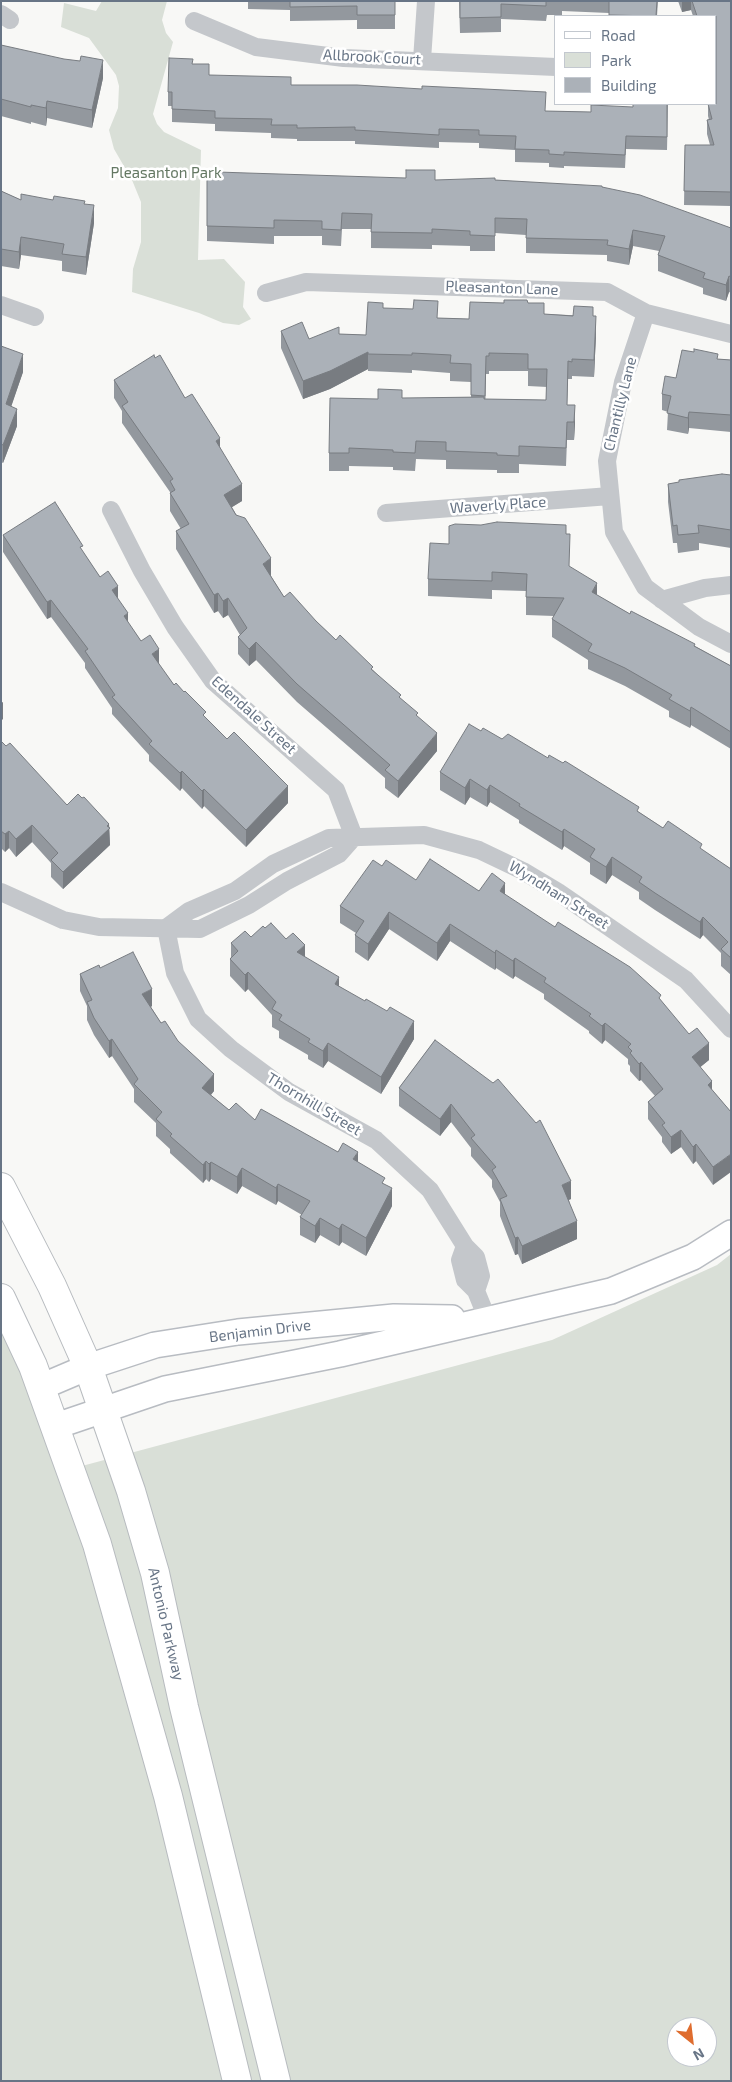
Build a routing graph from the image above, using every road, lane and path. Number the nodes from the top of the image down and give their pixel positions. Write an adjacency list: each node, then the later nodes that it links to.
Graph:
1 (426, 1): 3 (street)
2 (194, 20): 3 (street, Allbrook Court)
3 (422, 60): 4 (street, Allbrook Court)
4 (554, 66)
5 (266, 293): 7 (street, Pleasanton Lane)
6 (1, 306): 8 (street)
7 (646, 313): 9 (street, Pleasanton Lane); 10 (street, Chantilly Lane)
8 (35, 317)
9 (731, 334)
10 (610, 496): 12 (street, Waverly Place); 14 (street, Chantilly Lane)
11 (111, 510): 16 (street, Edendale Street)
12 (386, 514)
13 (731, 585): 14 (street)
14 (662, 600): 15 (street, Chantilly Lane)
15 (731, 644)
16 (354, 837): 18 (street); 19 (street, Wyndham Street)
17 (1, 892): 18 (street)
18 (166, 928): 23 (street, Thornhill Street)
19 (731, 1029)
20 (1, 1187): 24 (main road, Antonio Parkway)
21 (731, 1233): 23 (main road, Benjamin Drive)
22 (1, 1298): 25 (main road)
23 (487, 1318): 24 (main road, Benjamin Drive); 26 (main road, Benjamin Drive)
24 (88, 1367): 25 (main road, Benjamin Drive); 26 (main road, Antonio Parkway)
25 (41, 1387): 27 (main road)
26 (103, 1409): 27 (main road, Benjamin Drive); 29 (main road, Antonio Parkway)
27 (56, 1426): 28 (main road)
28 (237, 2081)
29 (276, 2081)

